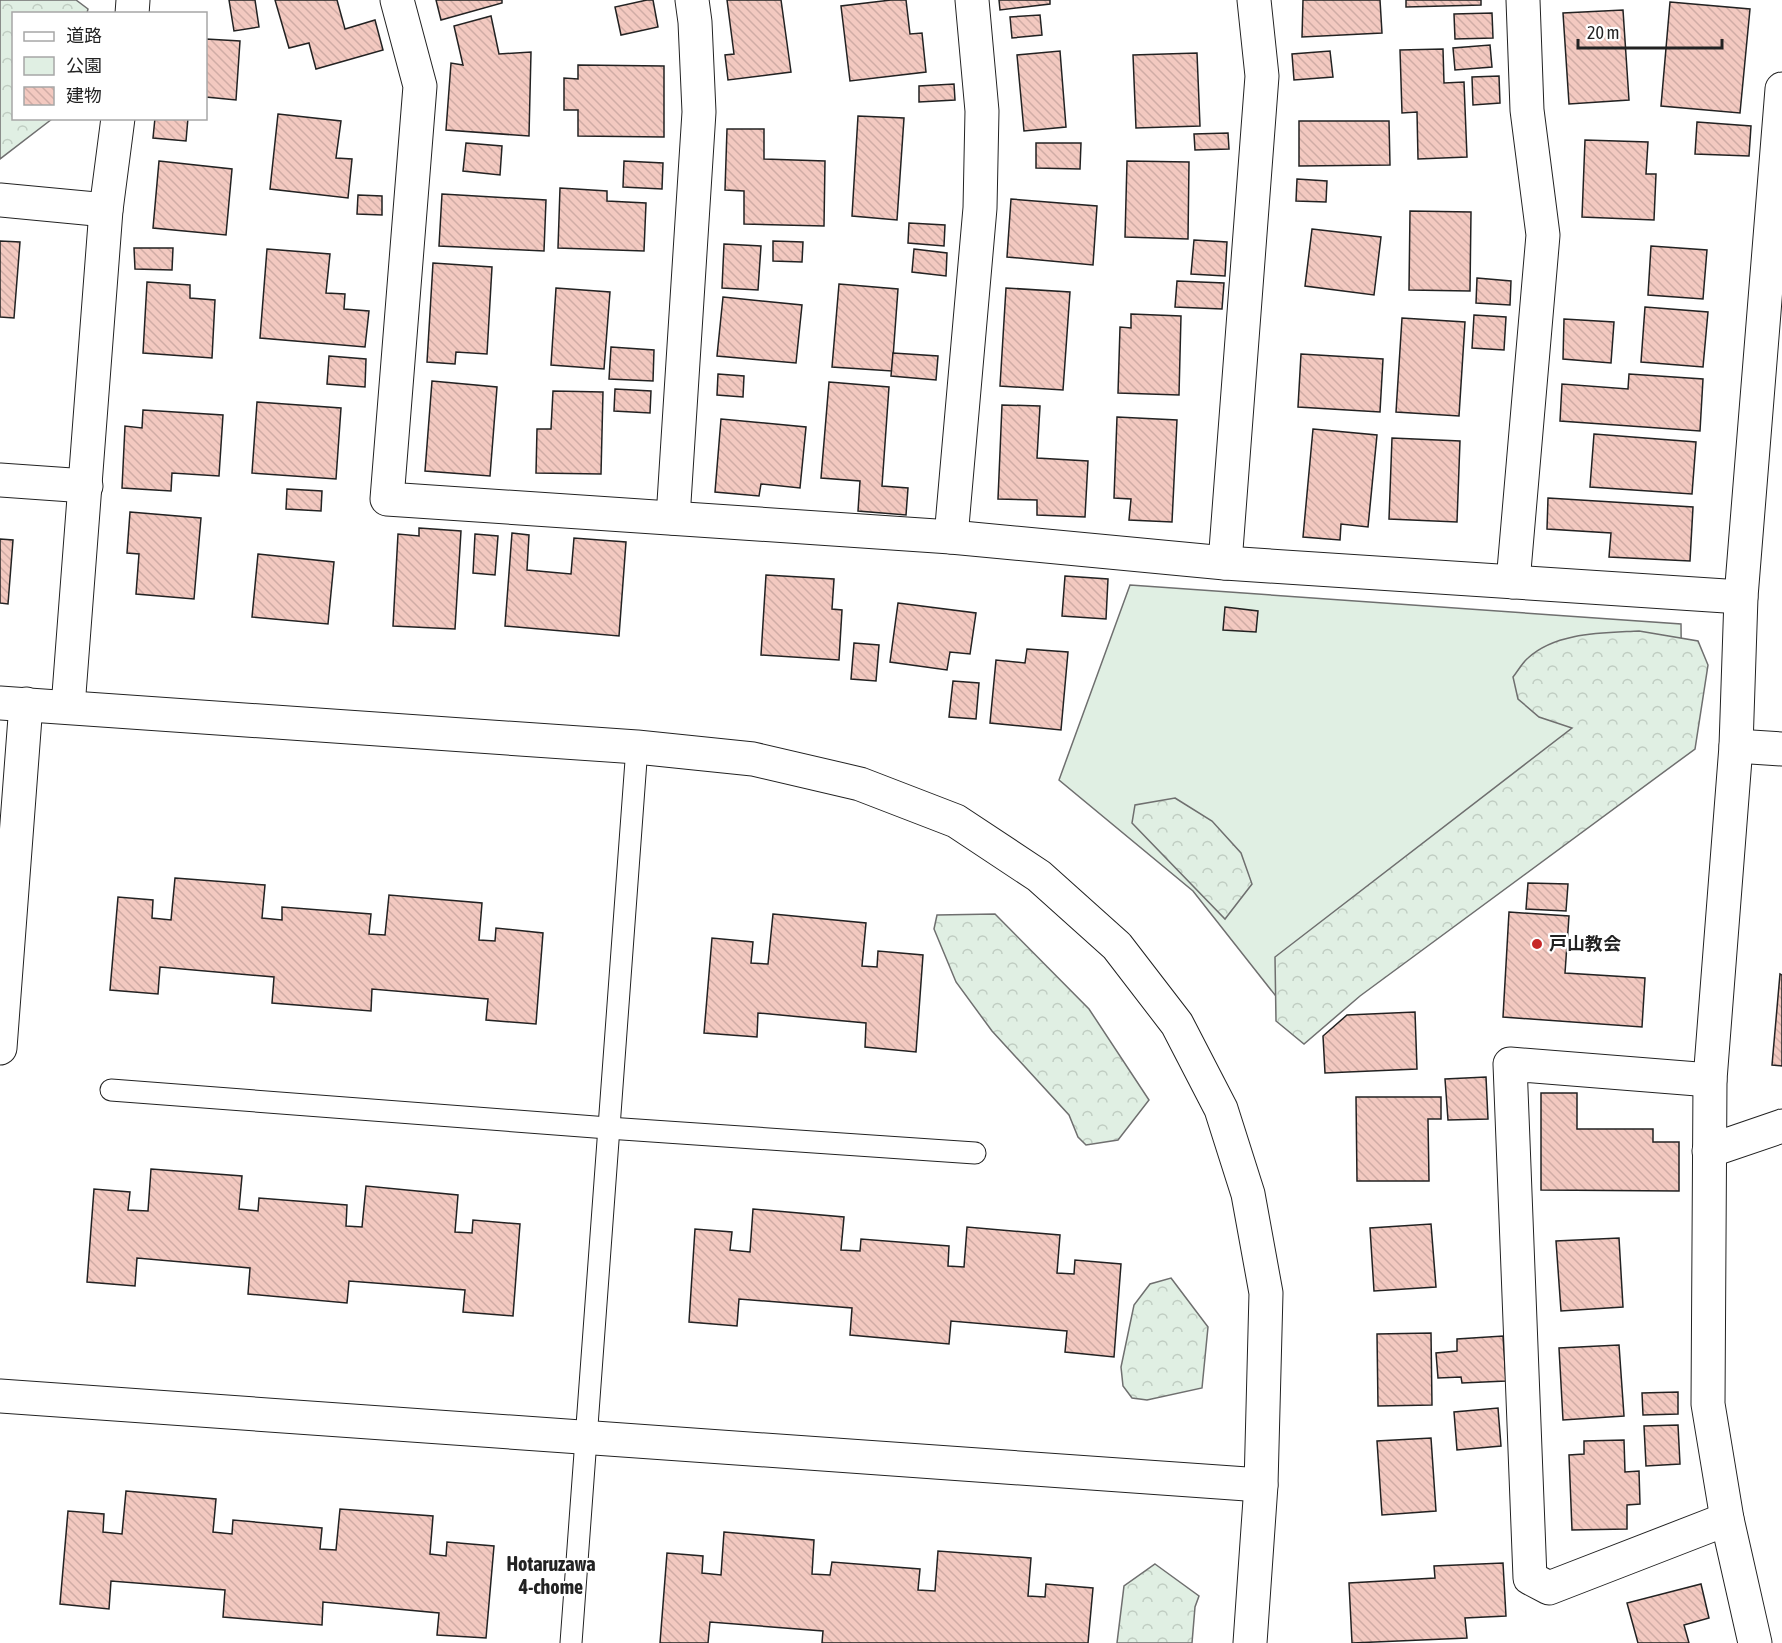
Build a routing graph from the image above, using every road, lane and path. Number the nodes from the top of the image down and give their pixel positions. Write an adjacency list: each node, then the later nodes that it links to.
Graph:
1 (397, 0): 12 (street)
2 (692, 0): 12 (street)
3 (972, 0): 13 (street)
4 (1254, 0): 14 (street)
5 (1523, 0): 15 (street)
6 (1782, 88): 16 (street)
7 (118, 120): 9 (street)
8 (0, 201): 9 (street)
9 (106, 210): 11 (street)
10 (0, 480): 11 (street)
11 (86, 486): 18 (street)
12 (673, 518): 13 (street)
13 (951, 537): 14 (street)
14 (1225, 563): 15 (street)
15 (1513, 582): 16 (street)
16 (1741, 597): 19 (street)
17 (13, 704): 18 (street); 22 (street)
18 (68, 707): 20 (street)
19 (1736, 746): 21 (street); 23 (street)
20 (636, 747): 26 (lane); 31 (street)
21 (1782, 749)
22 (0, 1048)
23 (1710, 1080): 27 (street); 32 (street)
24 (111, 1090): 26 (lane)
25 (1782, 1126): 27 (street)
26 (608, 1128): 28 (lane); 30 (lane)
27 (1709, 1151): 32 (street)
28 (975, 1153)
29 (0, 1396): 30 (street)
30 (585, 1437): 31 (street); 33 (lane)
31 (1261, 1485): 34 (street)
32 (1727, 1519): 35 (street)
33 (571, 1643)
34 (1250, 1643)
35 (1755, 1643)

